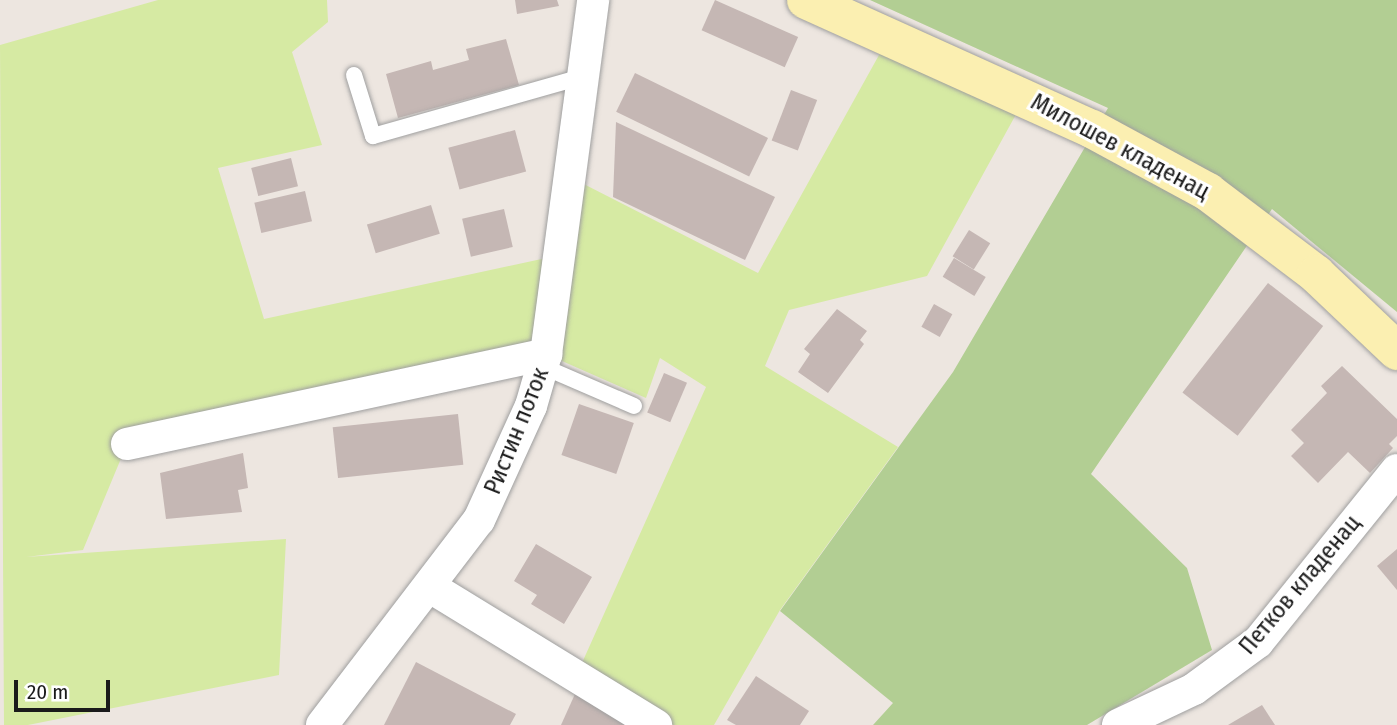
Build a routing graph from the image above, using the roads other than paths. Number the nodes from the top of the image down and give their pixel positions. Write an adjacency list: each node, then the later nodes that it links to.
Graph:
1 (593, 0): 4 (street, Ристин поток)
2 (806, 0): 5 (street, Милошев кладенац)
3 (354, 75): 4 (lane)
4 (582, 77): 6 (street, Ристин поток)
5 (1397, 351)
6 (545, 360): 7 (lane); 8 (street); 10 (street, Ристин поток)
7 (634, 406)
8 (127, 444)
9 (1397, 470): 13 (street, Петков кладенац)
10 (432, 588): 11 (street, Ристин поток); 12 (street)
11 (322, 725)
12 (656, 725)
13 (1118, 725)

